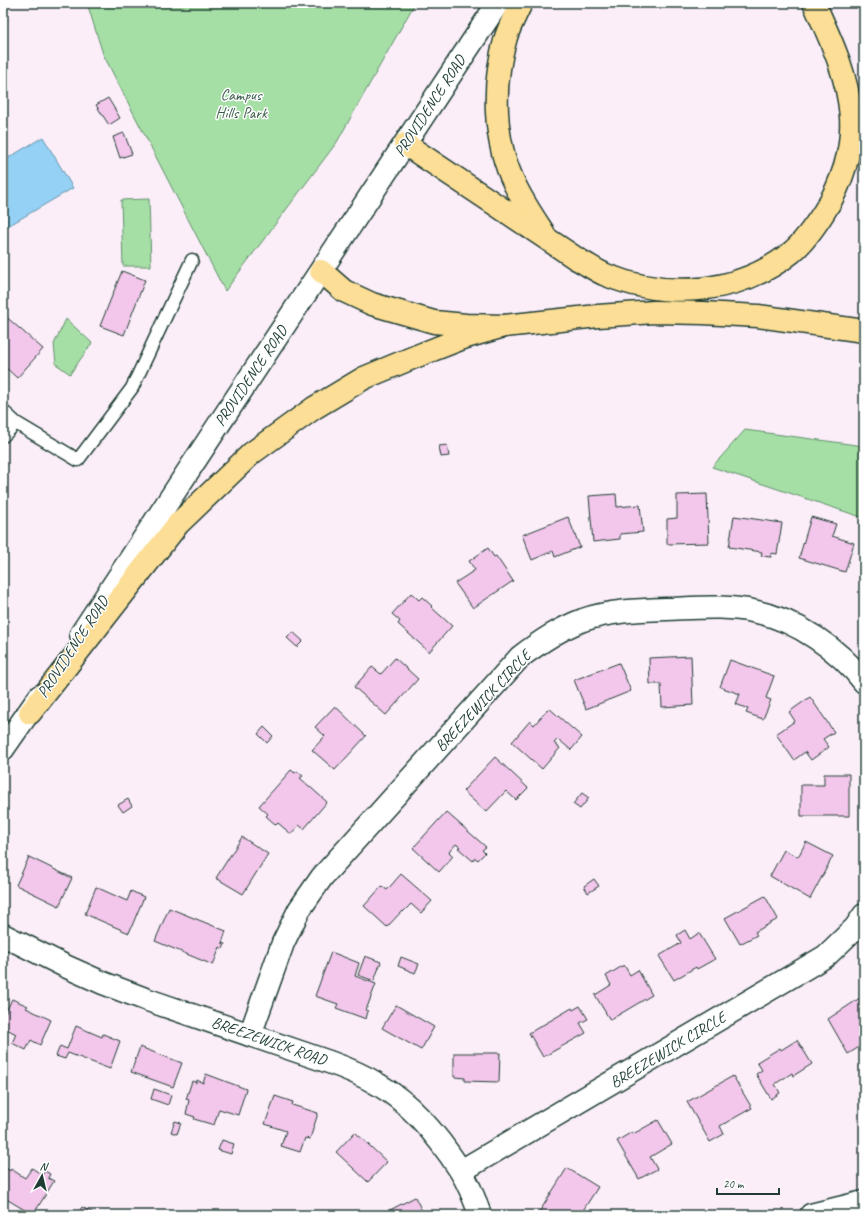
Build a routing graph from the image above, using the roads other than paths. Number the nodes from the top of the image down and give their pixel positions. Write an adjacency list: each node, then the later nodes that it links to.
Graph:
1 (498, 3): 4 (street, PROVIDENCE ROAD)
2 (521, 3): 5 (highway)
3 (814, 3): 5 (highway)
4 (405, 144): 5 (highway); 7 (street, PROVIDENCE ROAD)
5 (548, 240)
6 (192, 260): 11 (lane)
7 (321, 271): 8 (highway); 14 (street, PROVIDENCE ROAD)
8 (504, 326): 9 (highway); 14 (highway)
9 (864, 331)
10 (3, 411): 11 (lane)
11 (16, 423): 12 (lane)
12 (3, 436)
13 (864, 682): 18 (street, BREEZEWICK CIRCLE)
14 (30, 713): 15 (street, PROVIDENCE ROAD)
15 (3, 749)
16 (864, 915): 19 (street, BREEZEWICK CIRCLE)
17 (3, 935): 18 (street, BREEZEWICK ROAD)
18 (250, 1035): 19 (street, BREEZEWICK ROAD)
19 (461, 1171): 21 (street, BREEZEWICK ROAD)
20 (864, 1202): 22 (street)
21 (480, 1215)
22 (811, 1215)

